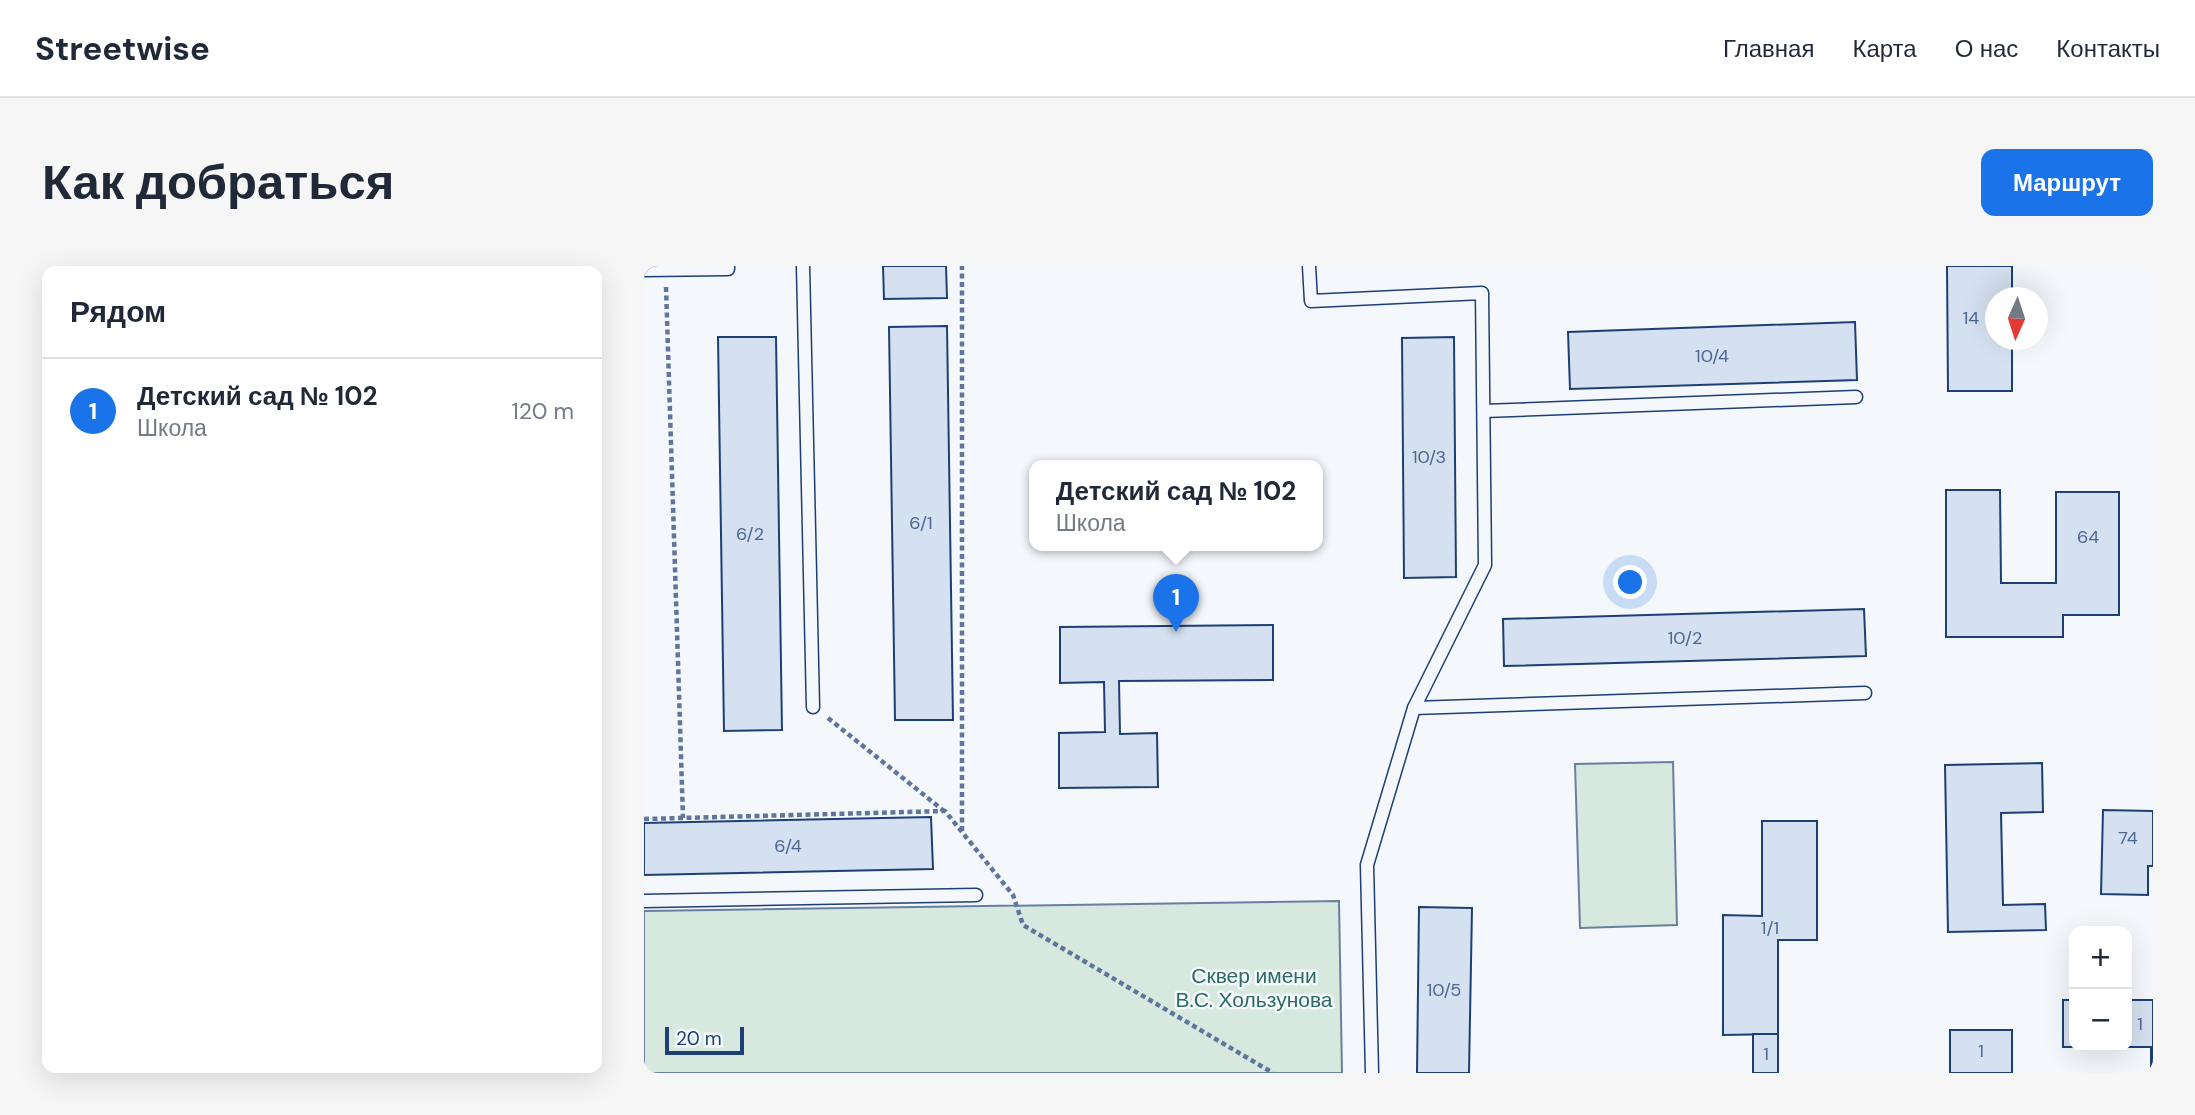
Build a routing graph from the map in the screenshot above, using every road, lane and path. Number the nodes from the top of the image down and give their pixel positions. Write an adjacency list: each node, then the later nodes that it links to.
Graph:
1 (728, 266): 6 (lane)
2 (803, 266): 10 (lane)
3 (962, 266): 15 (path)
4 (1310, 266): 8 (lane)
5 (644, 270): 6 (lane)
6 (666, 270): 13 (path)
7 (1856, 397): 8 (lane)
8 (1484, 411): 11 (lane)
9 (1865, 693): 11 (lane)
10 (813, 707): 12 (path)
11 (1414, 708): 19 (lane)
12 (945, 811): 13 (path); 15 (path)
13 (682, 818): 14 (path)
14 (644, 819)
15 (962, 832): 18 (path)
16 (976, 895): 17 (lane)
17 (644, 901)
18 (1273, 1073)
19 (1372, 1073)

